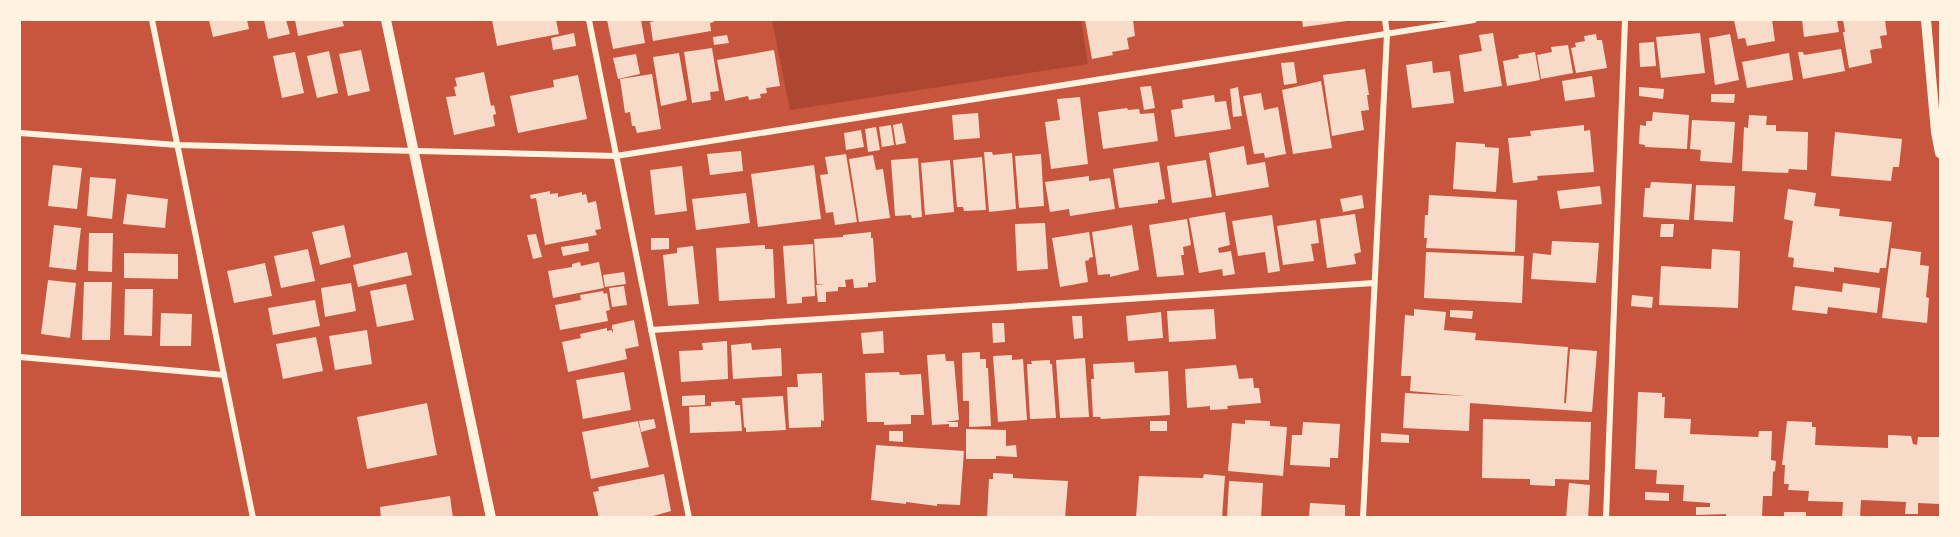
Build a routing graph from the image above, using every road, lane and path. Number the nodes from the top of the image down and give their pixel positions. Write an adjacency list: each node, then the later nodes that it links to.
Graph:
1 (152, 20): 10 (street)
2 (386, 20): 11 (street)
3 (589, 20): 13 (street)
4 (1385, 20): 8 (street)
5 (1474, 20): 8 (street)
6 (1624, 20): 22 (street)
7 (1926, 20): 12 (street)
8 (1387, 34): 13 (street); 14 (street)
9 (20, 133): 10 (street)
10 (177, 145): 11 (street); 17 (street)
11 (415, 151): 13 (street); 19 (street)
12 (1941, 153)
13 (616, 156): 15 (street)
14 (1374, 283): 15 (street); 21 (street)
15 (651, 330): 20 (street)
16 (20, 357): 17 (street)
17 (224, 375): 18 (street)
18 (253, 518)
19 (491, 518)
20 (690, 518)
21 (1363, 518)
22 (1606, 518)

